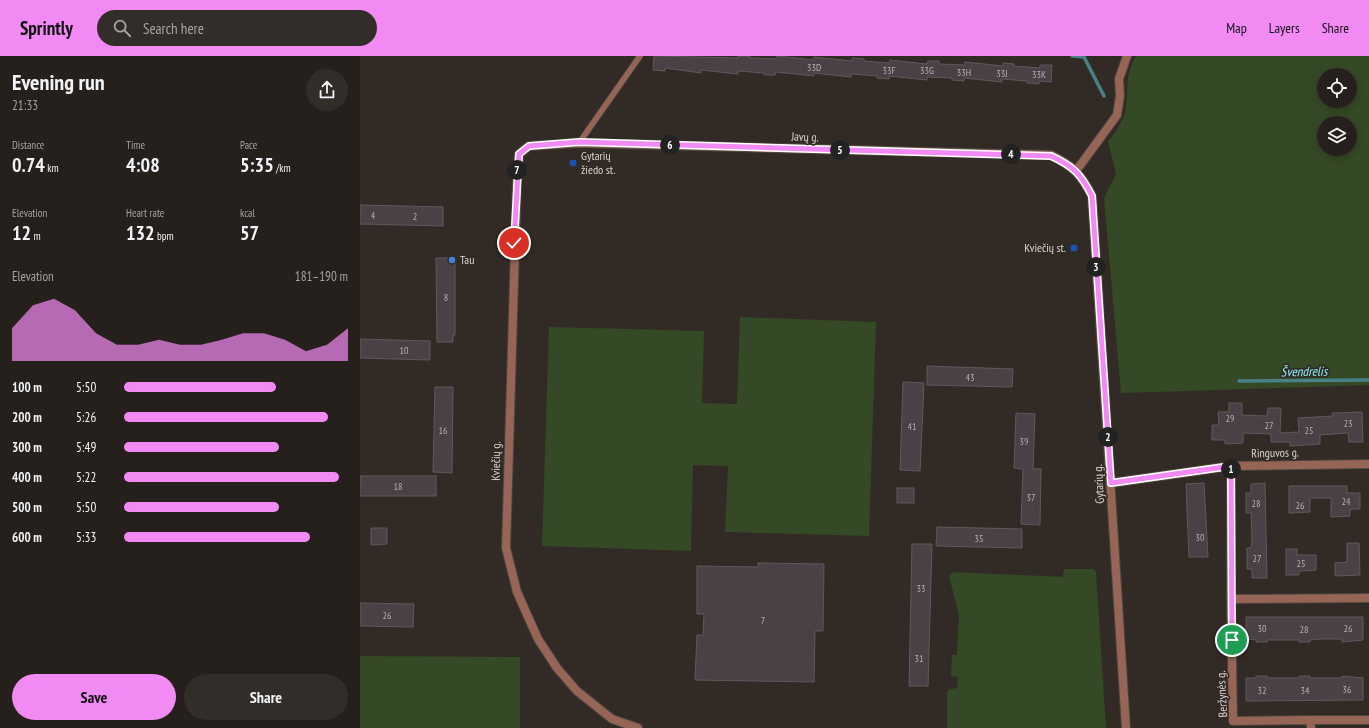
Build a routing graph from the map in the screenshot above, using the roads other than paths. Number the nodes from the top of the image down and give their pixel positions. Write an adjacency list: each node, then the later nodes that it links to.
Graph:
1 (640, 56): 3 (lane)
2 (1127, 56): 5 (street)
3 (579, 142): 4 (street, Javų g.); 5 (street, Javų g.)
4 (529, 146): 13 (street, Kviečių g.)
5 (1076, 171): 8 (street, Gytarių g.)
6 (1369, 464): 7 (street, Ringuvos g.)
7 (1231, 466): 8 (street, Ringuvos g.); 10 (street)
8 (1111, 483): 14 (street, Gytarių g.)
9 (1369, 598): 10 (street)
10 (1231, 599): 12 (street, Beržynės g.)
11 (1369, 720): 12 (street)
12 (1311, 724)
13 (638, 728)
14 (1126, 728)

